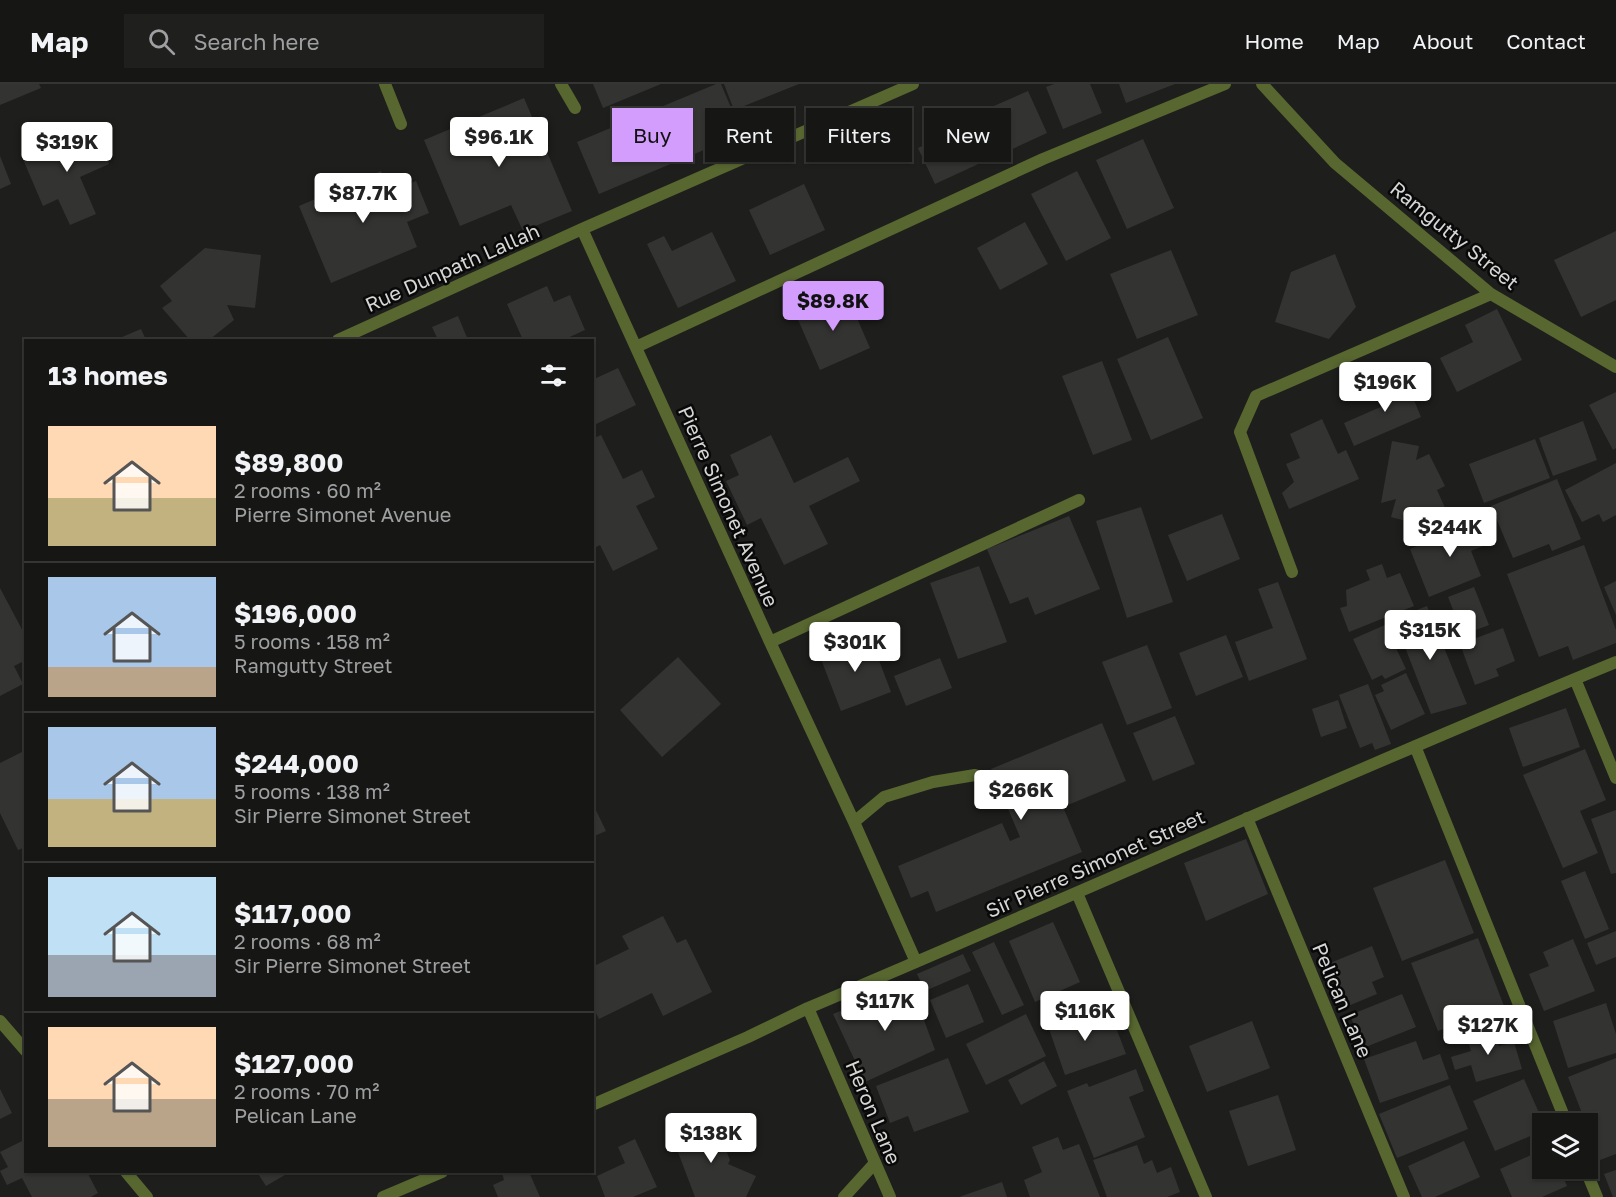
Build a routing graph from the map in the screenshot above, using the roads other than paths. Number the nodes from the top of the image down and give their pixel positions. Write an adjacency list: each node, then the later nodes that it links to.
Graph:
1 (384, 84): 7 (street)
2 (561, 84): 6 (street)
3 (913, 84): 8 (street, Rue Dunpath Lallah)
4 (1225, 84): 11 (street)
5 (1262, 84): 9 (street, Ramgutty Street)
6 (575, 108)
7 (401, 124)
8 (582, 229): 10 (street, Rue Dunpath Lallah); 11 (street, Pierre Simonet Avenue)
9 (1491, 294): 12 (street, Ramgutty Street); 14 (street)
10 (340, 339)
11 (636, 346): 15 (street, Pierre Simonet Avenue)
12 (1616, 367)
13 (1079, 500): 15 (street)
14 (1292, 572)
15 (770, 642): 22 (street, Pierre Simonet Avenue)
16 (1616, 662): 17 (street, Sir Pierre Simonet Street)
17 (1575, 679): 18 (street, Sir Pierre Simonet Street); 20 (street)
18 (1414, 746): 21 (street, Sir Pierre Simonet Street); 29 (street)
19 (975, 775): 22 (street)
20 (1616, 778)
21 (1246, 818): 23 (street, Sir Pierre Simonet Street); 39 (street, Pelican Lane)
22 (854, 822): 24 (street, Pierre Simonet Avenue)
23 (1077, 893): 24 (street, Sir Pierre Simonet Street); 38 (street)
24 (916, 962): 25 (street, Sir Pierre Simonet Street)
25 (808, 1008): 28 (street, Sir Pierre Simonet Street); 30 (street, Heron Lane)
26 (0, 1021): 27 (street)
27 (24, 1050)
28 (594, 1105)
29 (1563, 1113)
30 (874, 1164): 36 (street); 37 (street, Heron Lane)
31 (127, 1173): 34 (street)
32 (440, 1173): 35 (street)
33 (1590, 1179): 40 (street)
34 (147, 1197)
35 (383, 1197)
36 (843, 1197)
37 (890, 1197)
38 (1206, 1197)
39 (1404, 1197)
40 (1597, 1197)

